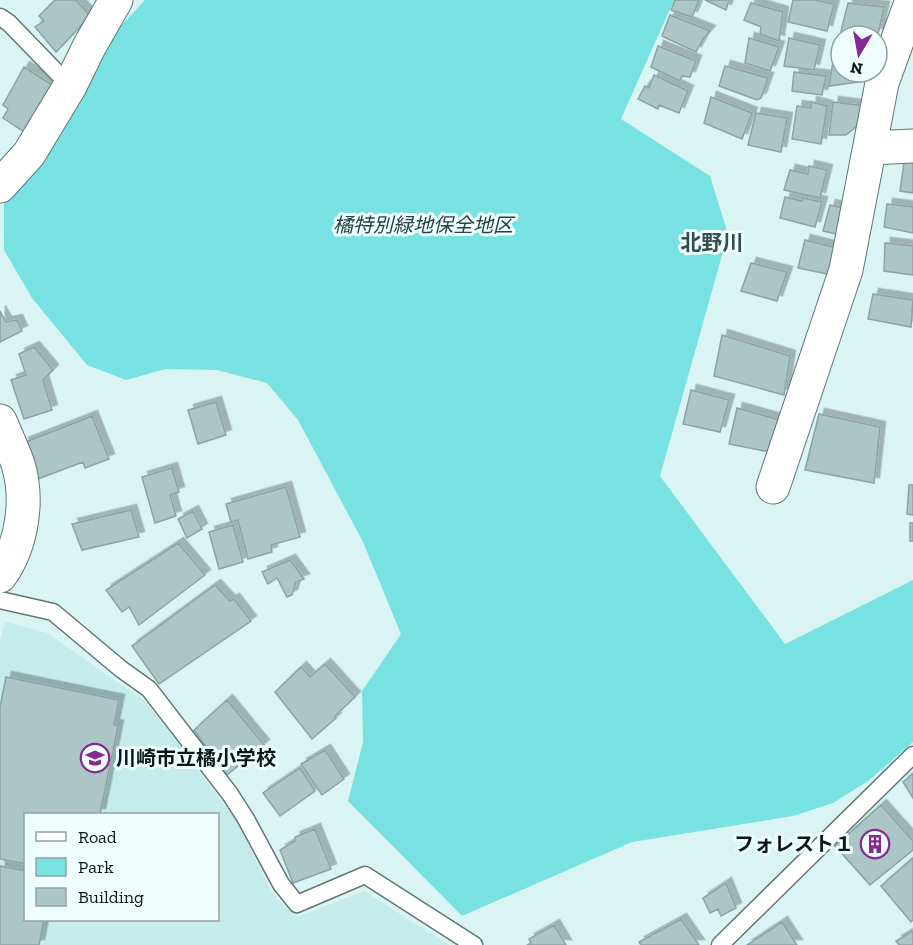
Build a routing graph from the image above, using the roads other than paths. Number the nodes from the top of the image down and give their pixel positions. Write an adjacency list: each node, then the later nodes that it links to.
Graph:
1 (116, 0): 4 (street)
2 (912, 0): 6 (street)
3 (0, 17): 4 (lane)
4 (70, 86): 7 (street)
5 (913, 146): 6 (street)
6 (870, 148): 9 (street)
7 (0, 186)
8 (0, 421): 10 (street)
9 (773, 487)
10 (0, 576)
11 (0, 600): 13 (lane)
12 (913, 755): 14 (lane)
13 (474, 945)
14 (720, 945)

